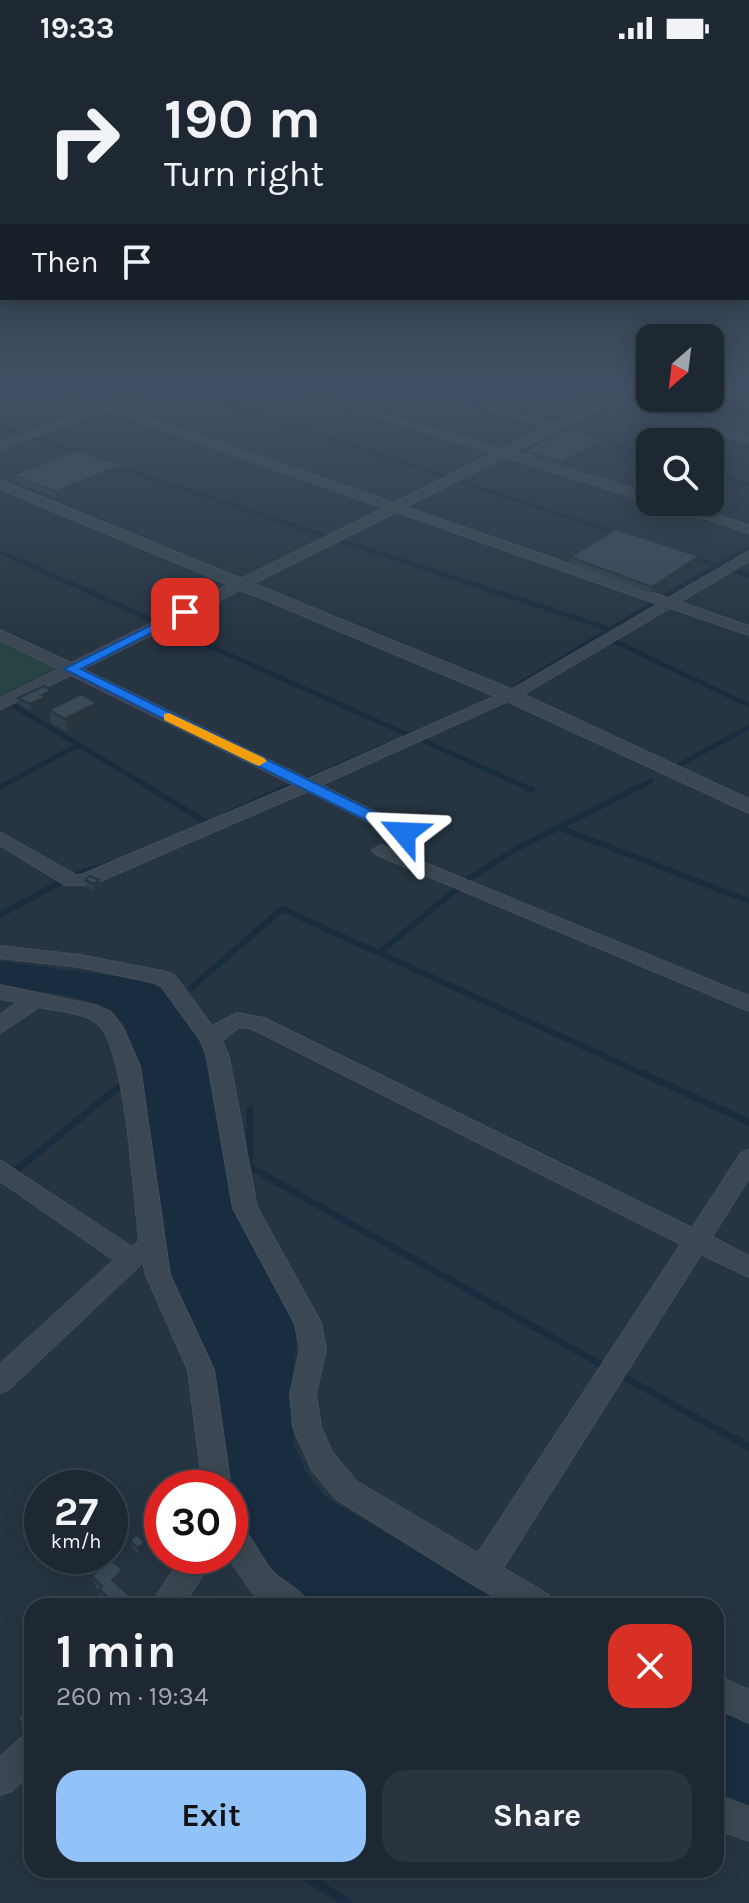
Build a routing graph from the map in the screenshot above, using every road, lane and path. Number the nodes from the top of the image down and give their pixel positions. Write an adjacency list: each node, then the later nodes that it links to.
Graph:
1 (293, 471): 6 (street)
2 (466, 471): 6 (street)
3 (562, 471): 5 (street)
4 (0, 484): 10 (street)
5 (636, 494)
6 (396, 507): 10 (street); 11 (street)
7 (707, 516): 8 (street)
8 (749, 529)
9 (749, 555): 11 (street)
10 (242, 584): 14 (street); 15 (street)
11 (668, 602): 12 (street); 15 (street)
12 (749, 631)
13 (0, 634): 14 (street)
14 (71, 669): 16 (street); 17 (street)
15 (509, 695): 17 (street); 18 (street)
16 (0, 704)
17 (308, 785): 19 (street); 20 (street)
18 (749, 807)
19 (404, 833)
20 (0, 837)
21 (381, 850): 25 (street)
22 (0, 952): 27 (street)
23 (0, 992): 24 (street)
24 (36, 999): 26 (street); 31 (street)
25 (749, 1004)
26 (0, 1026)
27 (211, 1039): 30 (street); 37 (street)
28 (749, 1159): 30 (street)
29 (0, 1169): 31 (street)
30 (697, 1240): 32 (street); 37 (street)
31 (141, 1252): 33 (street); 34 (street)
32 (749, 1267)
33 (0, 1381)
34 (215, 1470)
35 (248, 1561): 39 (street)
36 (187, 1574): 38 (street)
37 (482, 1574): 40 (street)
38 (171, 1598)
39 (283, 1598)
40 (524, 1598)
41 (724, 1695): 42 (street)
42 (749, 1707)
43 (24, 1756): 44 (street)
44 (0, 1779)
45 (724, 1815): 46 (street)
46 (749, 1824)

